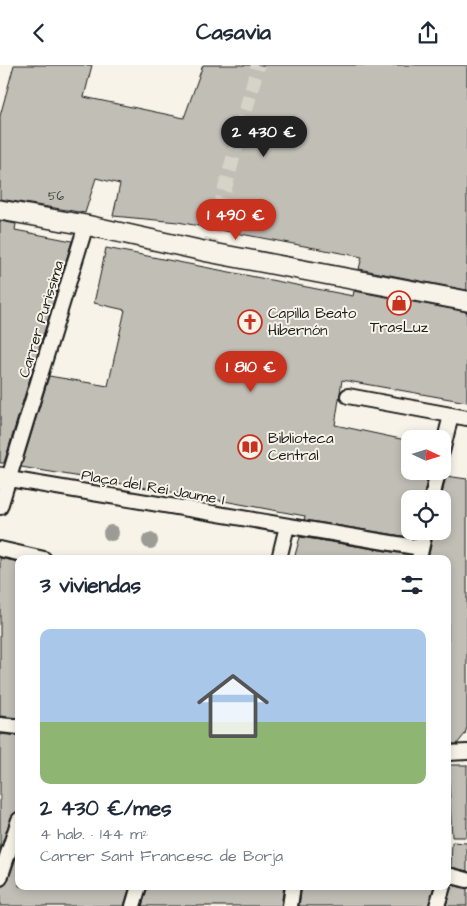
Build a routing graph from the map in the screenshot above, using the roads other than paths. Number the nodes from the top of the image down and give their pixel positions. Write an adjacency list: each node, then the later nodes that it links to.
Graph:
1 (0, 210): 2 (street)
2 (86, 225): 3 (street); 8 (street, Carrer Purissima)
3 (467, 301)
4 (348, 396): 5 (street)
5 (451, 415): 6 (street); 7 (street)
6 (467, 418)
7 (447, 430)
8 (5, 478): 9 (street); 10 (street, Plaça del Rei Jaume I)
9 (0, 507)
10 (287, 526): 13 (street, Plaça del Rei Jaume I); 15 (street)
11 (423, 540): 13 (street)
12 (0, 549): 14 (street)
13 (420, 553)
14 (26, 555)
15 (280, 555)
16 (0, 725): 17 (street)
17 (15, 727)
18 (467, 752): 19 (street)
19 (451, 753)
20 (15, 831): 22 (street)
21 (451, 876): 23 (street)
22 (0, 878)
23 (467, 880)
24 (138, 890): 27 (street)
25 (292, 890): 28 (street)
26 (442, 890): 29 (street)
27 (133, 906)
28 (290, 906)
29 (437, 906)

